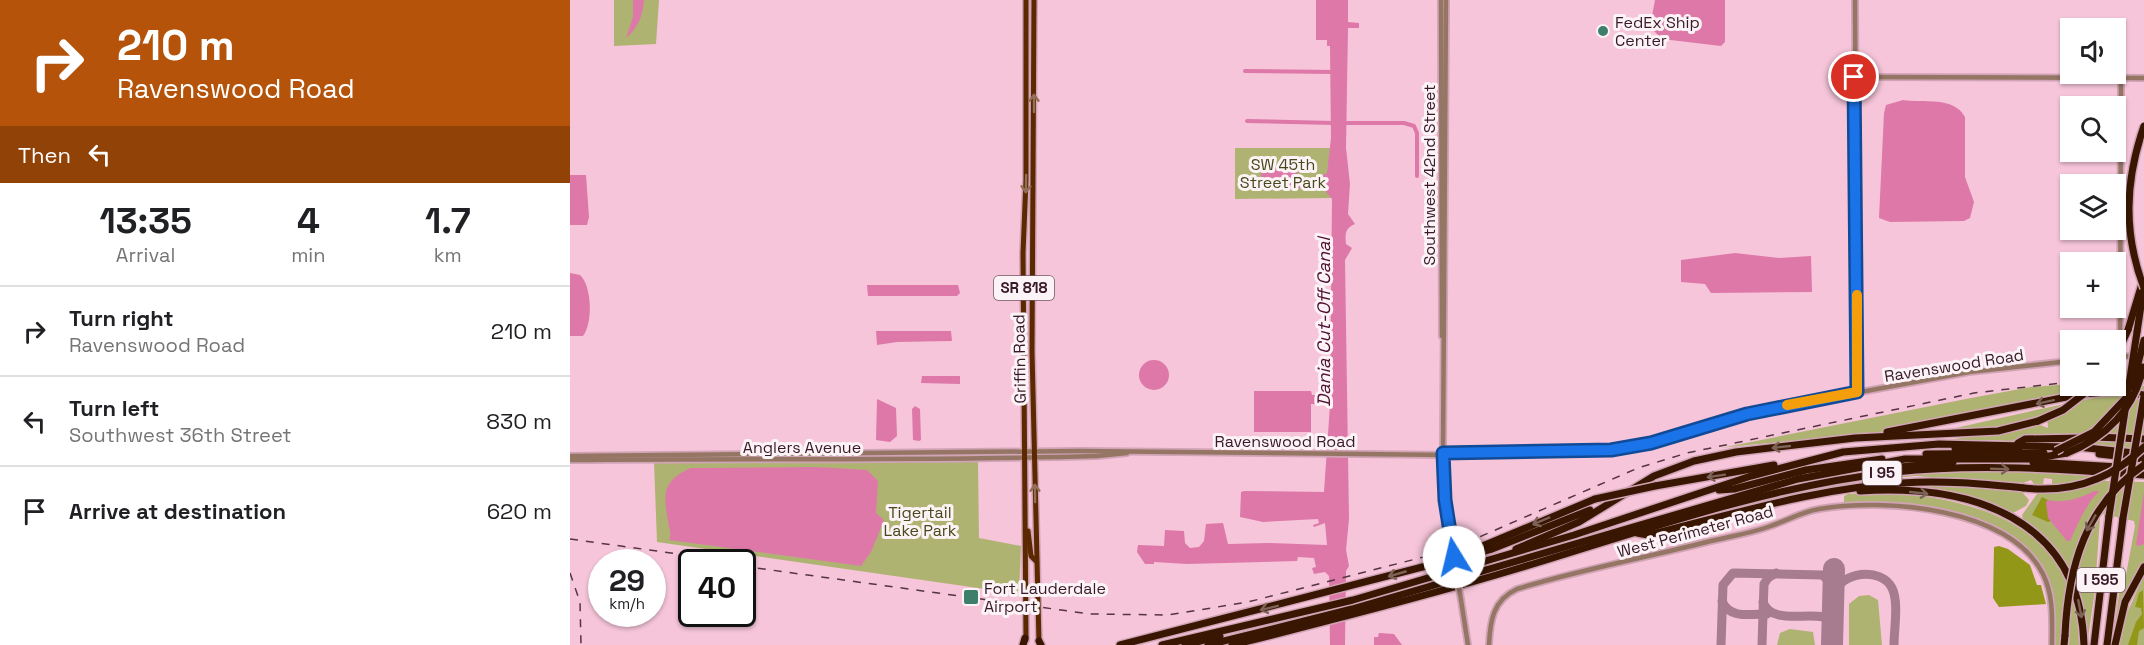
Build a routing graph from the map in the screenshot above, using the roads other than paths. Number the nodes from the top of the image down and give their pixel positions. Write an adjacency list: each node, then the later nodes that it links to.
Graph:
1 (1026, 0): 6 (main road, Griffin Road / SR 818)
2 (1034, 0): 8 (main road, Griffin Road / SR 818)
3 (1441, 0): 9 (street, Southwest 42nd Street)
4 (1446, 0): 11 (street, Southwest 42nd Street)
5 (1855, 0): 12 (street)
6 (1026, 34): 7 (main road, Griffin Road / SR 818); 8 (main road)
7 (1026, 46): 10 (main road); 20 (main road, Griffin Road / SR 818, one-way to 20)
8 (1034, 48): 10 (main road, Griffin Road / SR 818)
9 (1441, 58): 11 (street); 18 (street, Southwest 42nd Street)
10 (1034, 60): 23 (main road, Griffin Road / SR 818, one-way to 10)
11 (1446, 69): 19 (street, Southwest 42nd Street)
12 (1854, 77): 13 (street); 34 (street)
13 (2060, 78)
14 (2126, 78): 15 (street)
15 (2144, 78)
16 (2121, 84): 25 (street)
17 (2144, 126): 22 (highway, bridge)
18 (1441, 178): 19 (street); 29 (street, Southwest 42nd Street)
19 (1446, 187): 29 (street, Southwest 42nd Street)
20 (1024, 275): 23 (main road); 24 (main road, Griffin Road / SR 818)
21 (2144, 276): 26 (highway, bridge)
22 (2144, 287): 77 (highway, I 595, bridge)
23 (1032, 305): 28 (main road, Griffin Road / SR 818)
24 (1024, 308): 28 (main road); 42 (main road, Griffin Road / SR 818)
25 (2117, 330)
26 (2126, 335)
27 (2144, 340): 50 (highway, bridge)
28 (1032, 346): 43 (main road, Griffin Road / SR 818)
29 (1443, 351): 41 (street, Southwest 42nd Street)
30 (2144, 355): 31 (street)
31 (2126, 356)
32 (2060, 362): 34 (street, Ravenswood Road)
33 (2144, 362): 51 (highway, bridge)
34 (1857, 392): 41 (street, Ravenswood Road)
35 (2081, 396): 37 (highway, bridge)
36 (2144, 396): 37 (highway, one-way to 37); 78 (highway, I 595, bridge)
37 (1855, 438): 53 (highway, one-way to 53)
38 (2144, 440): 39 (highway)
39 (2015, 444): 44 (highway, I 95); 46 (highway, I 95)
40 (2144, 447): 52 (highway, bridge)
41 (1443, 453): 43 (street, Ravenswood Road); 72 (street, Southwest 42nd Street, bridge)
42 (1024, 454): 43 (street, Anglers Avenue); 45 (street, Anglers Avenue); 54 (main road, Griffin Road / SR 818)
43 (1034, 454): 56 (main road, Griffin Road / SR 818, one-way to 43)
44 (2144, 454)
45 (570, 458)
46 (1815, 459): 58 (highway, one-way to 58, bridge); 59 (highway, I 95)
47 (2144, 459): 50 (highway)
48 (2144, 467): 51 (highway); 75 (highway, one-way to 75, bridge)
49 (2144, 476): 55 (highway, I 95, one-way to 49)
50 (1719, 490): 62 (highway)
51 (1751, 492): 62 (highway)
52 (1818, 495): 55 (highway); 76 (highway, one-way to 76)
53 (1607, 503): 58 (highway); 59 (highway)
54 (1026, 523): 56 (main road); 57 (main road, Griffin Road / SR 818)
55 (1635, 533): 62 (highway, I 95)
56 (1036, 561): 61 (main road, Griffin Road / SR 818)
57 (1026, 562): 61 (main road); 64 (main road, Griffin Road / SR 818)
58 (1442, 562): 67 (highway, one-way to 67)
59 (1478, 565): 62 (highway, I 95)
60 (2144, 567): 79 (highway)
61 (1037, 591): 66 (main road, Griffin Road / SR 818)
62 (1353, 606): 63 (highway, I 95); 63 (highway, I 95)
63 (1326, 614): 65 (highway, I 95); 68 (highway, I 95); 69 (highway); 70 (highway)
64 (1025, 643)
65 (1244, 643): 71 (highway, I 95)
66 (1039, 644)
67 (1120, 645)
68 (1162, 645)
69 (1185, 645)
70 (1208, 645)
71 (1232, 645)
72 (1468, 645)
73 (1489, 645): 74 (street, West Perimeter Road)
74 (2052, 645)
75 (2064, 645)
76 (2084, 645)
77 (2094, 645)
78 (2107, 645)
79 (2115, 645)

